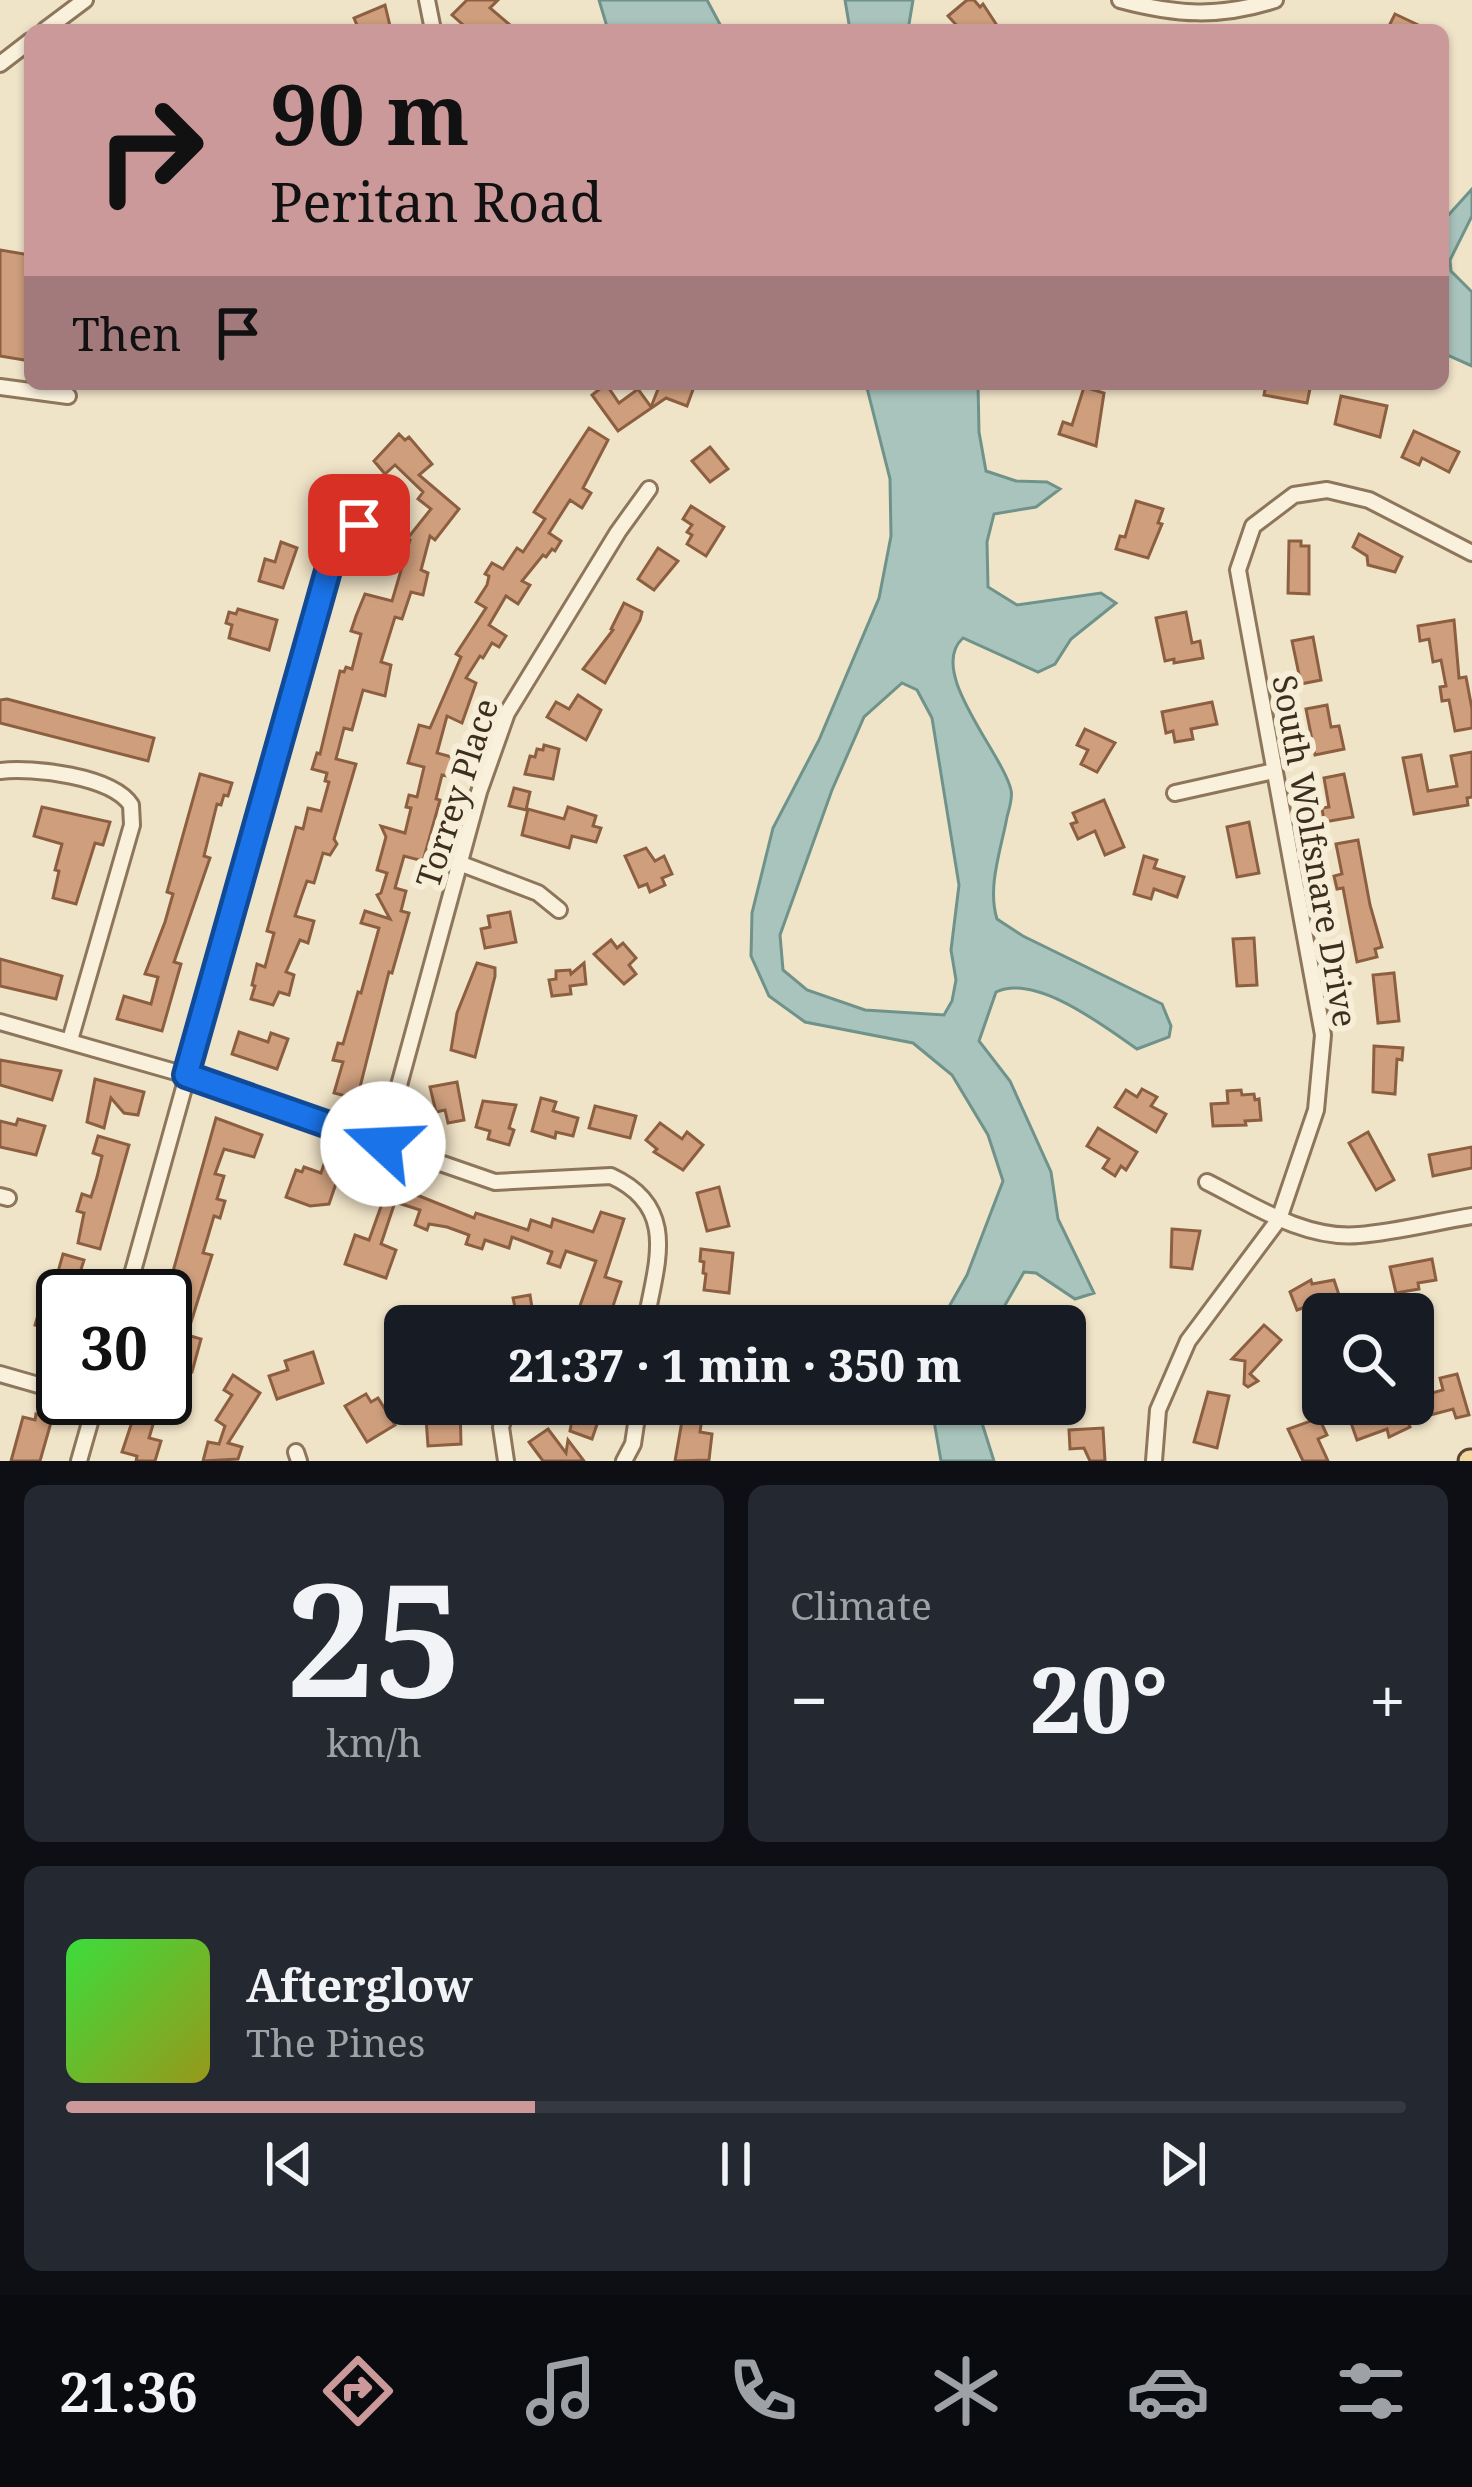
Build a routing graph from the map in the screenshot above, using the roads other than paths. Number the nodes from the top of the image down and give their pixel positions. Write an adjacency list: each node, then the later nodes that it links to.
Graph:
1 (1120, 0): 2 (street)
2 (1275, 0)
3 (76, 3): 4 (street)
4 (52, 24)
5 (24, 46): 6 (street)
6 (0, 64)
7 (0, 387): 8 (street)
8 (68, 396)
9 (649, 489): 15 (street, Torrey Place)
10 (359, 525): 19 (street)
11 (1472, 553): 13 (street, South Wolfsnare Drive)
12 (0, 771): 18 (street)
13 (1274, 771): 14 (street); 23 (street, South Wolfsnare Drive)
14 (1175, 793)
15 (459, 863): 16 (street); 20 (street, Torrey Place)
16 (559, 910)
17 (0, 1022): 18 (street)
18 (70, 1040): 19 (street)
19 (186, 1075): 20 (street); 24 (street)
20 (383, 1144): 25 (street)
21 (1207, 1182): 23 (street)
22 (1472, 1216): 23 (street)
23 (1279, 1219): 34 (street, South Wolfsnare Drive)
24 (133, 1269)
25 (650, 1305)
26 (0, 1374): 27 (street)
27 (36, 1384)
28 (87, 1425): 31 (street)
29 (502, 1425): 32 (street)
30 (636, 1425): 33 (street)
31 (79, 1461)
32 (506, 1461)
33 (624, 1461)
34 (1154, 1461)

